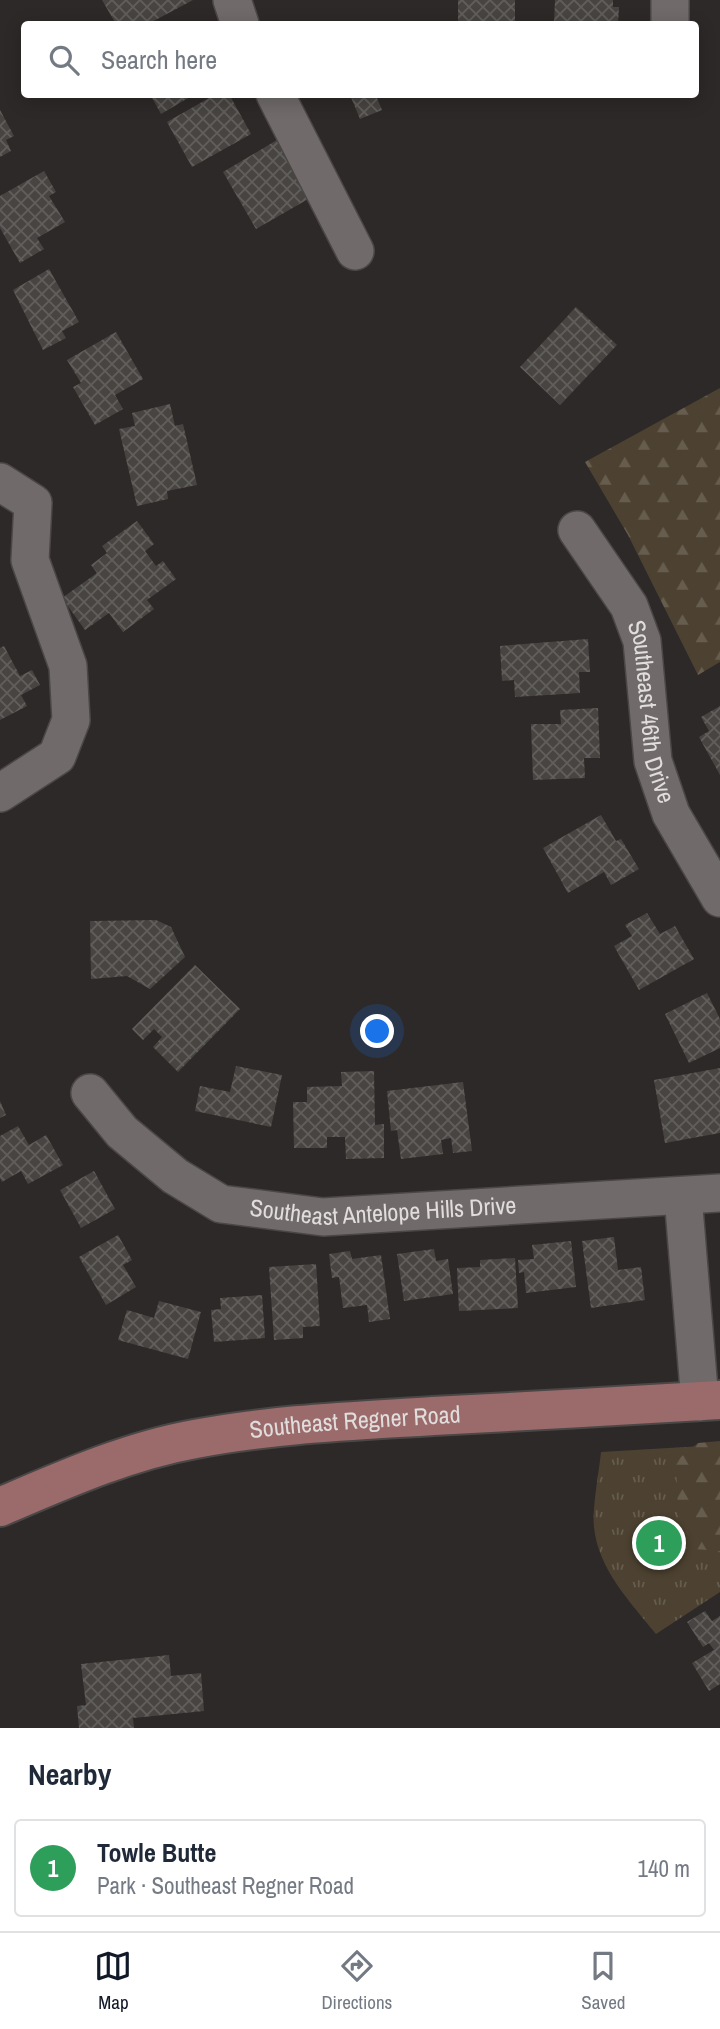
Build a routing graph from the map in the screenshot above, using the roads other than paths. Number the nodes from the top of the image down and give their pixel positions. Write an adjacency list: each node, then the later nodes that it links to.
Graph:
1 (232, 0): 3 (street)
2 (670, 0): 4 (street)
3 (239, 21)
4 (670, 21)
5 (277, 98): 6 (street)
6 (355, 251)
7 (0, 482): 9 (street)
8 (577, 530): 10 (street, Southeast 46th Drive)
9 (0, 793)
10 (720, 898)
11 (90, 1093): 13 (street, Southeast Antelope Hills Drive)
12 (720, 1193): 13 (street, Southeast Antelope Hills Drive)
13 (684, 1196): 14 (street)
14 (710, 1401): 15 (main road, Southeast Regner Road)
15 (0, 1507)

